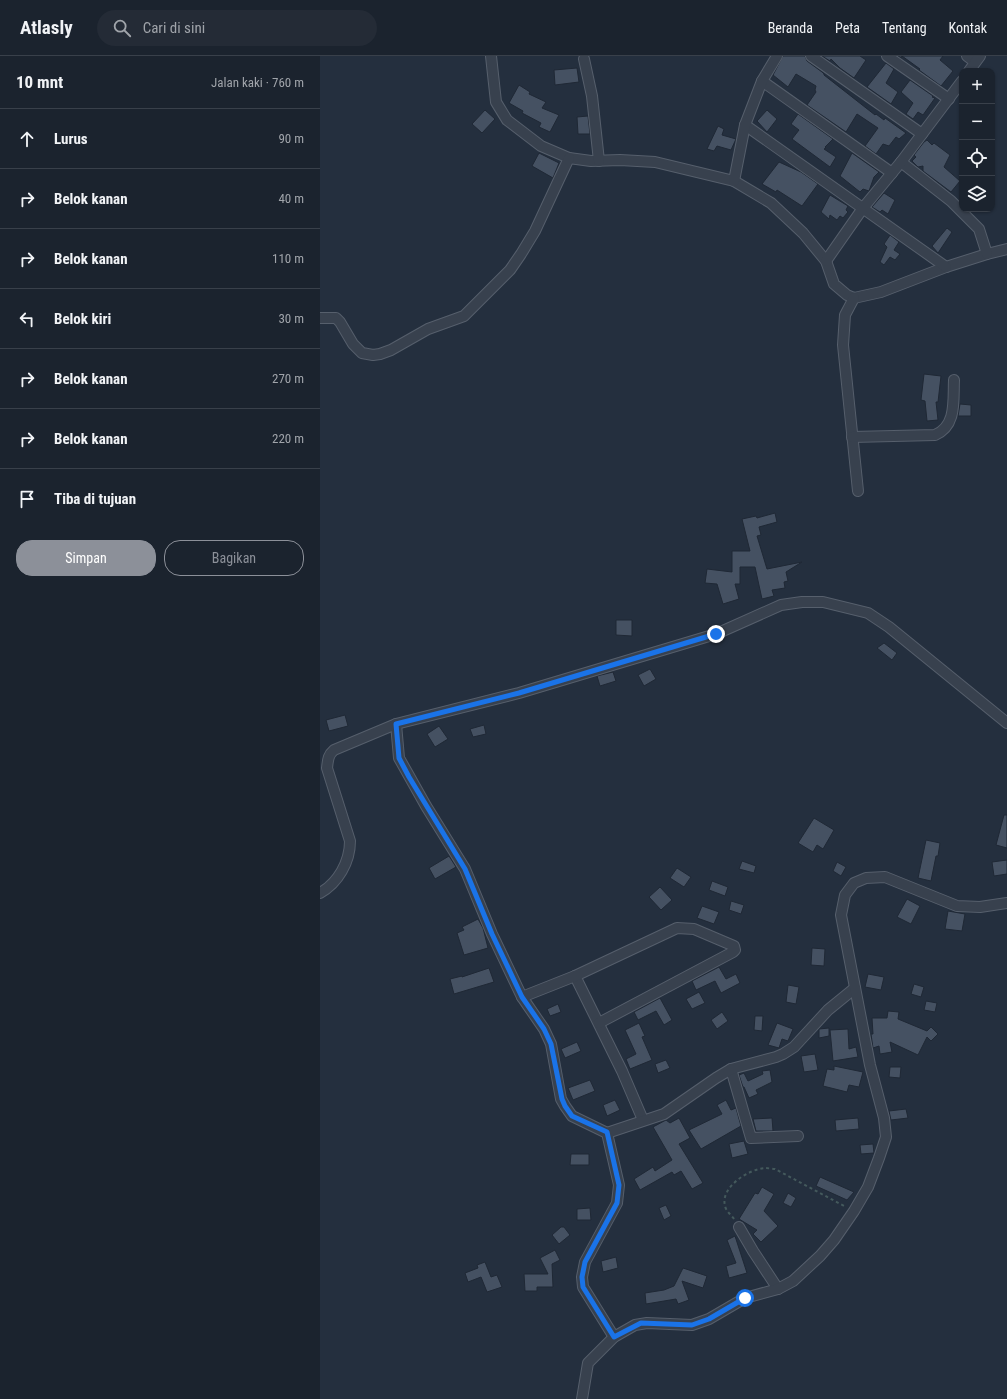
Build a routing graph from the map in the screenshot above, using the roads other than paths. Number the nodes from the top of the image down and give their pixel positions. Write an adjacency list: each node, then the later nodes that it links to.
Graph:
1 (491, 56): 13 (street)
2 (777, 56): 8 (street)
3 (811, 56): 12 (street)
4 (888, 56): 10 (street)
5 (974, 58): 7 (street)
6 (584, 59): 14 (street)
7 (970, 68)
8 (762, 81): 11 (street); 16 (street)
9 (959, 85): 10 (street)
10 (949, 98): 12 (street)
11 (745, 125): 17 (street); 18 (street)
12 (922, 134): 15 (street)
13 (569, 158): 14 (street); 24 (street)
14 (599, 161): 17 (street)
15 (901, 162): 16 (street); 20 (street)
16 (892, 173): 18 (street)
17 (734, 181): 21 (street)
18 (863, 208): 21 (street); 22 (street)
19 (1007, 249): 20 (street)
20 (987, 254): 22 (street)
21 (826, 261): 23 (street)
22 (946, 267): 23 (street)
23 (854, 298): 26 (street)
24 (320, 318)
25 (954, 380): 26 (street)
26 (852, 437): 27 (street)
27 (858, 491)
28 (1007, 723): 29 (street)
29 (396, 724): 30 (street); 34 (street)
30 (320, 893)
31 (1007, 902): 33 (street)
32 (575, 976): 34 (street); 35 (street); 35 (street)
33 (855, 988): 36 (street); 41 (street)
34 (522, 997): 38 (street)
35 (599, 1023): 37 (street)
36 (731, 1068): 37 (street); 39 (street)
37 (643, 1120): 38 (street)
38 (607, 1132): 42 (street)
39 (798, 1136)
40 (740, 1227): 41 (street)
41 (778, 1289): 42 (street)
42 (614, 1337): 43 (street)
43 (582, 1399)

